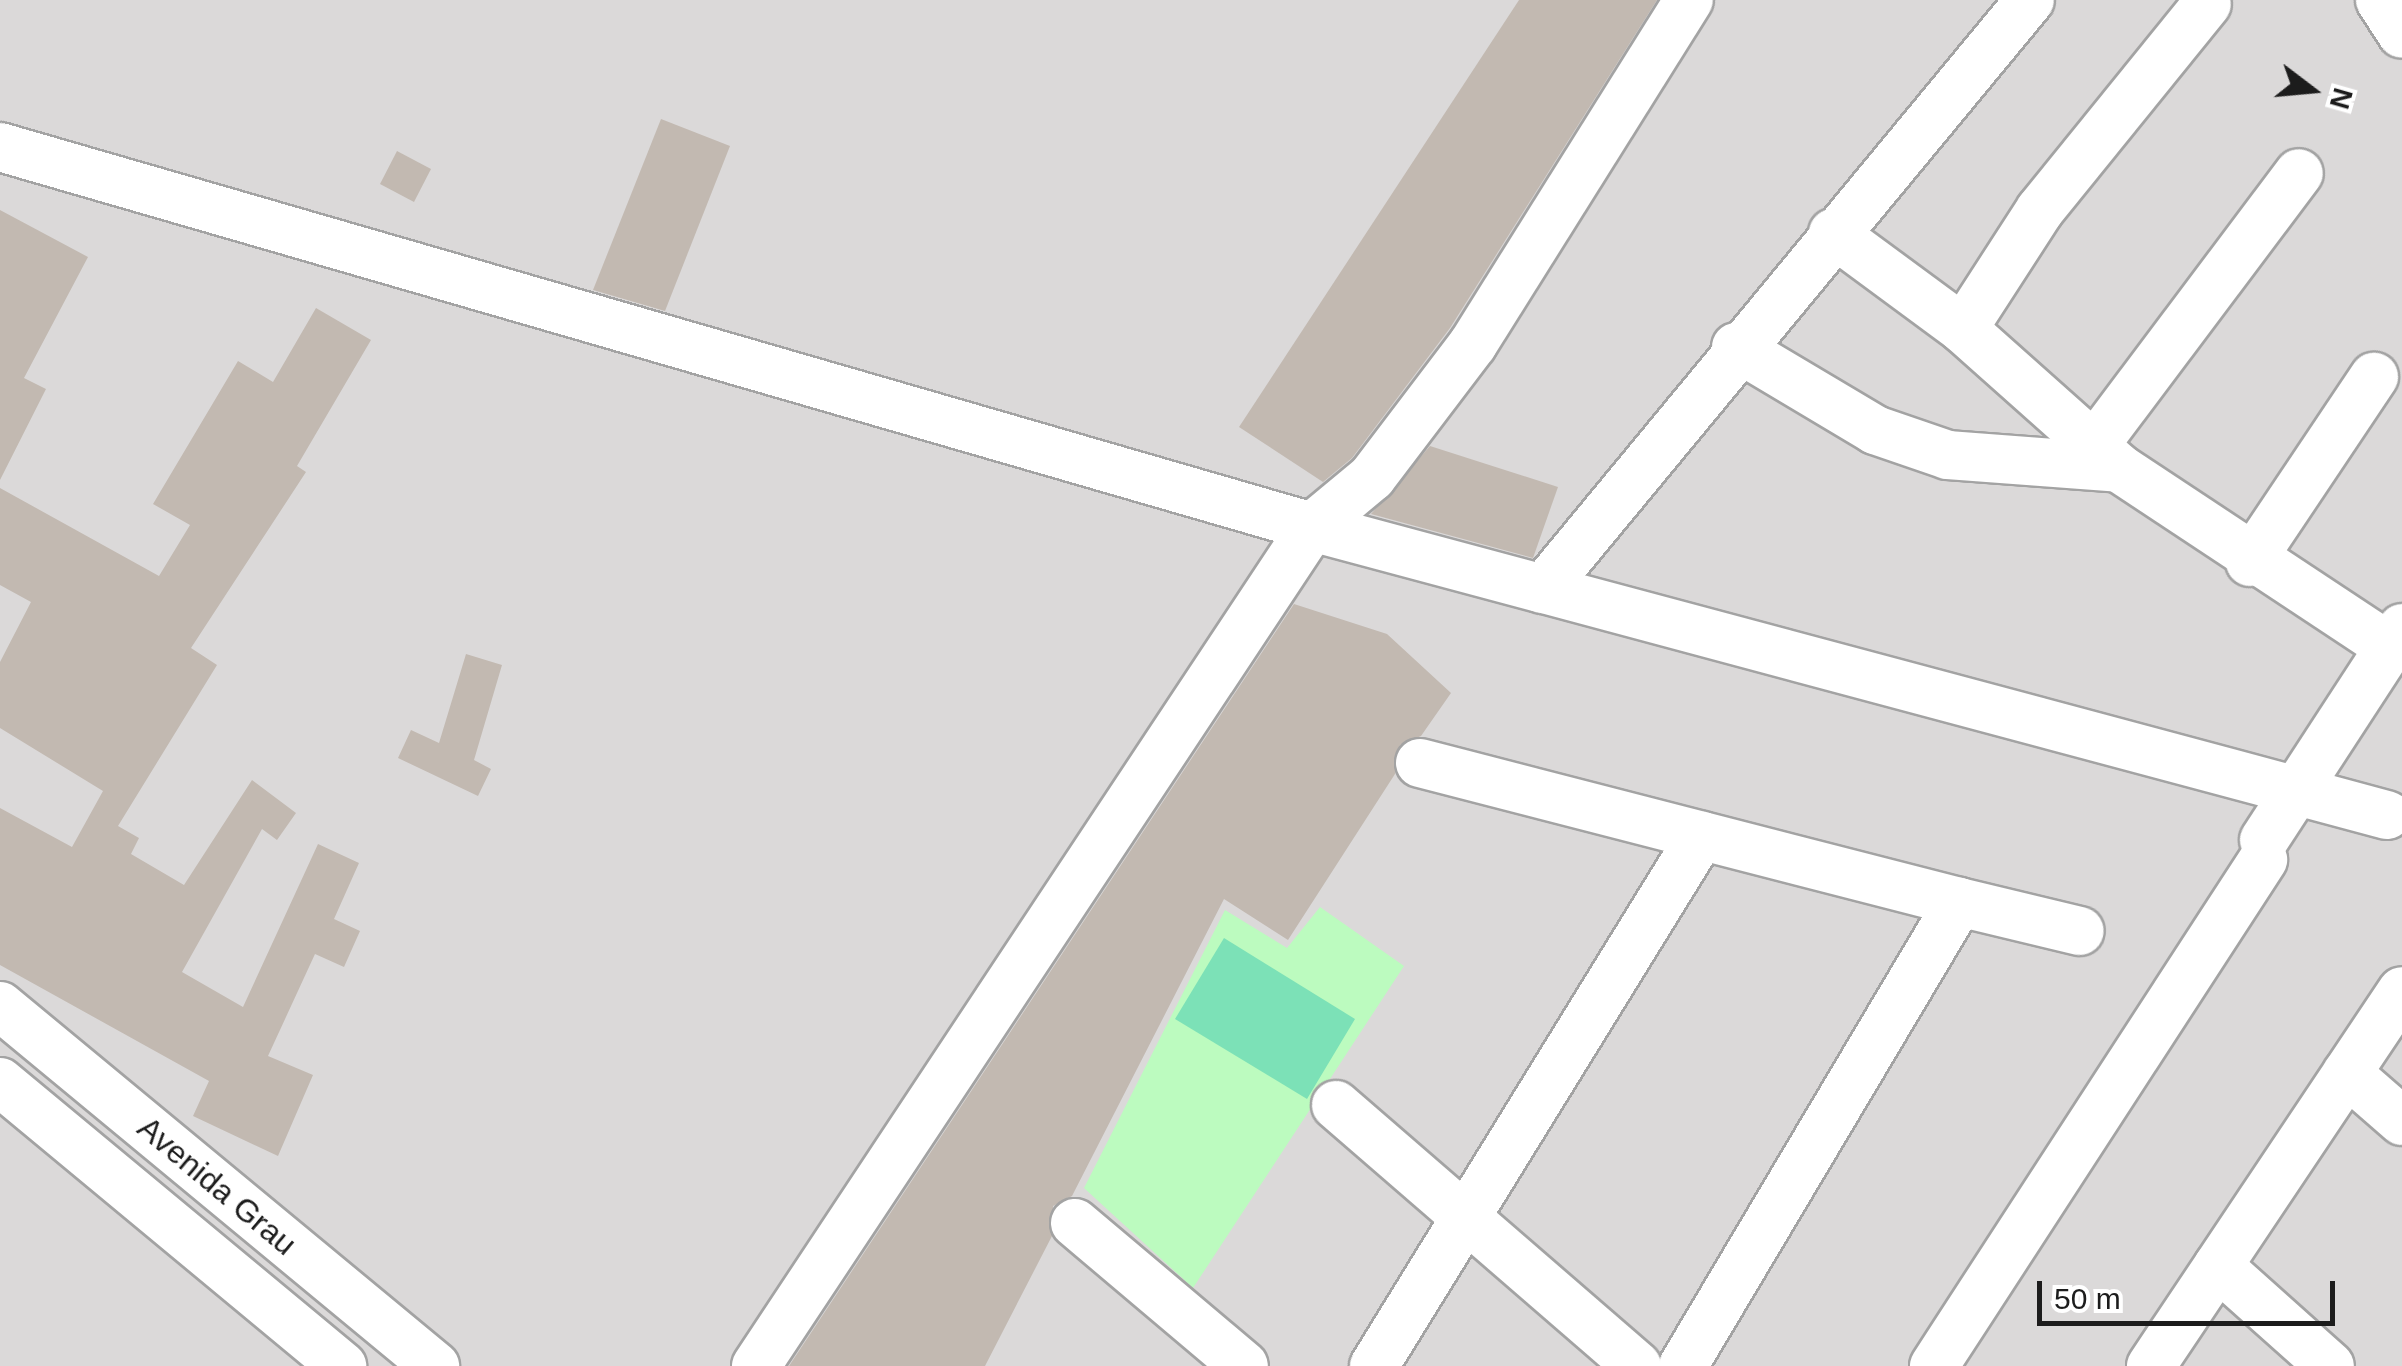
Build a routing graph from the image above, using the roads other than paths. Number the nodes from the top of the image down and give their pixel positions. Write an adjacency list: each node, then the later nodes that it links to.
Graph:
1 (1689, 0): 13 (street)
2 (2030, 0): 8 (street)
3 (2380, 0): 5 (street)
4 (2207, 4): 9 (street)
5 (2402, 34)
6 (0, 146): 13 (street)
7 (2299, 173): 12 (street)
8 (1832, 233): 9 (street); 10 (street)
9 (1962, 329): 12 (street)
10 (1736, 347): 12 (street); 15 (street)
11 (2374, 376): 14 (street)
12 (2106, 457): 14 (street)
13 (1312, 528): 15 (street); 34 (street)
14 (2250, 562): 16 (street)
15 (1542, 589): 18 (street)
16 (2396, 638): 18 (street)
17 (1420, 762): 20 (street)
18 (2292, 790): 19 (street); 39 (street)
19 (2387, 815)
20 (1702, 836): 21 (street); 29 (street)
21 (1959, 902): 22 (street); 38 (street)
22 (2080, 931)
23 (2402, 991): 25 (street)
24 (0, 1006): 33 (street, Avenida Grau)
25 (2347, 1073): 28 (street); 31 (street)
26 (0, 1082): 32 (street, Avenida Grau)
27 (1336, 1105): 29 (street)
28 (2402, 1121)
29 (1472, 1216): 36 (street); 37 (street)
30 (1075, 1222): 35 (street)
31 (2218, 1266): 40 (street); 41 (street)
32 (342, 1366)
33 (435, 1366)
34 (756, 1366)
35 (1244, 1366)
36 (1374, 1366)
37 (1637, 1366)
38 (1683, 1366)
39 (1934, 1366)
40 (2151, 1366)
41 (2330, 1366)

